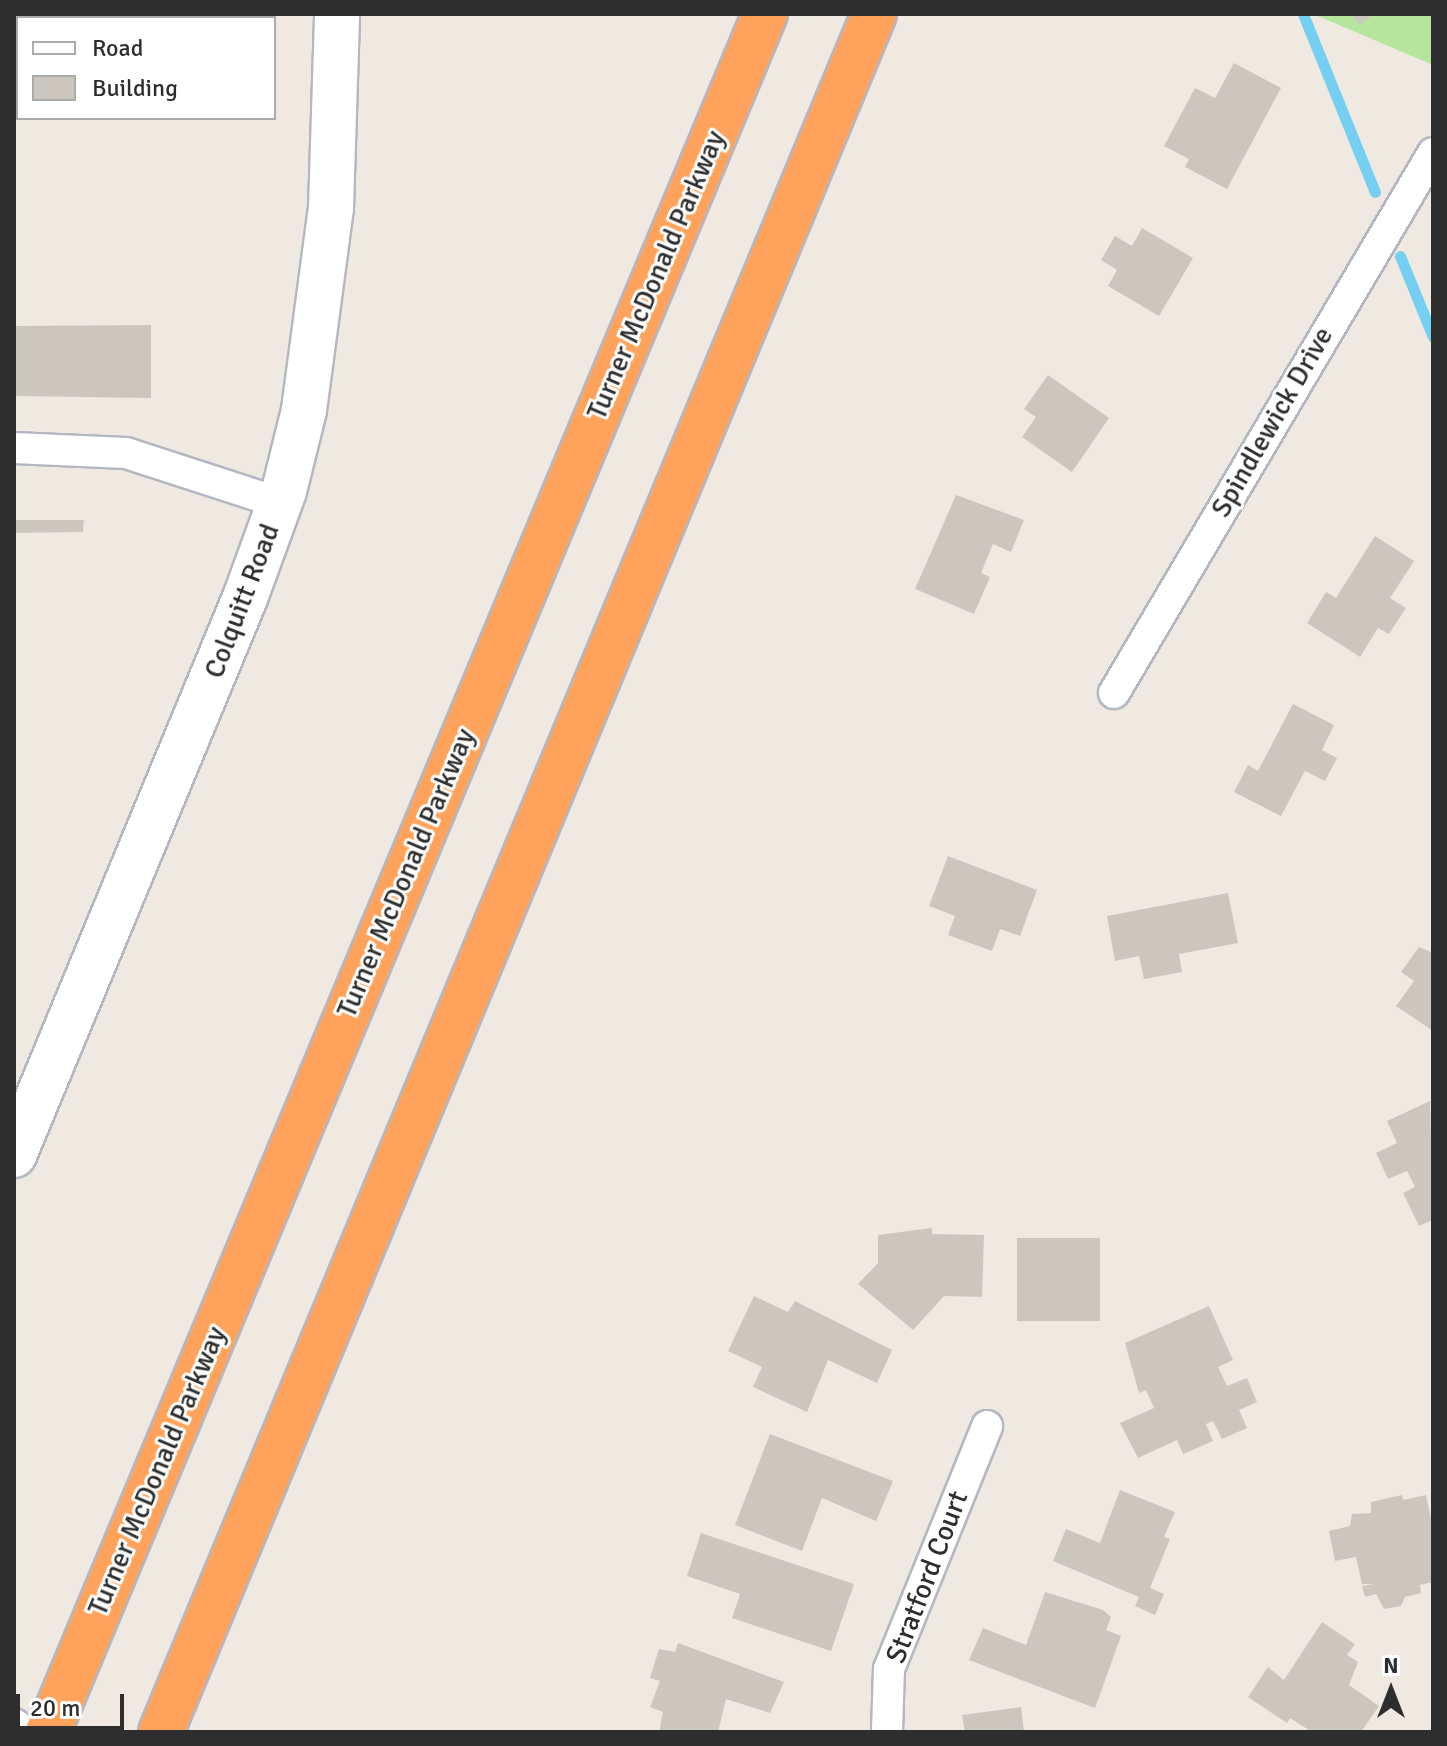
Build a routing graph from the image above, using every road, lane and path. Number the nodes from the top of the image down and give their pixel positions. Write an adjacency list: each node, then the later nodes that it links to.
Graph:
1 (337, 14): 6 (street, Colquitt Road)
2 (765, 14): 12 (highway, Turner McDonald Parkway)
3 (874, 14): 13 (highway)
4 (1433, 153): 7 (street, Spindlewick Drive)
5 (14, 448): 6 (street)
6 (280, 503): 8 (street, Colquitt Road)
7 (1114, 693)
8 (14, 1155)
9 (987, 1426): 14 (street, Stratford Court)
10 (14, 1724): 11 (street)
11 (27, 1732)
12 (48, 1732)
13 (161, 1732)
14 (887, 1732)

